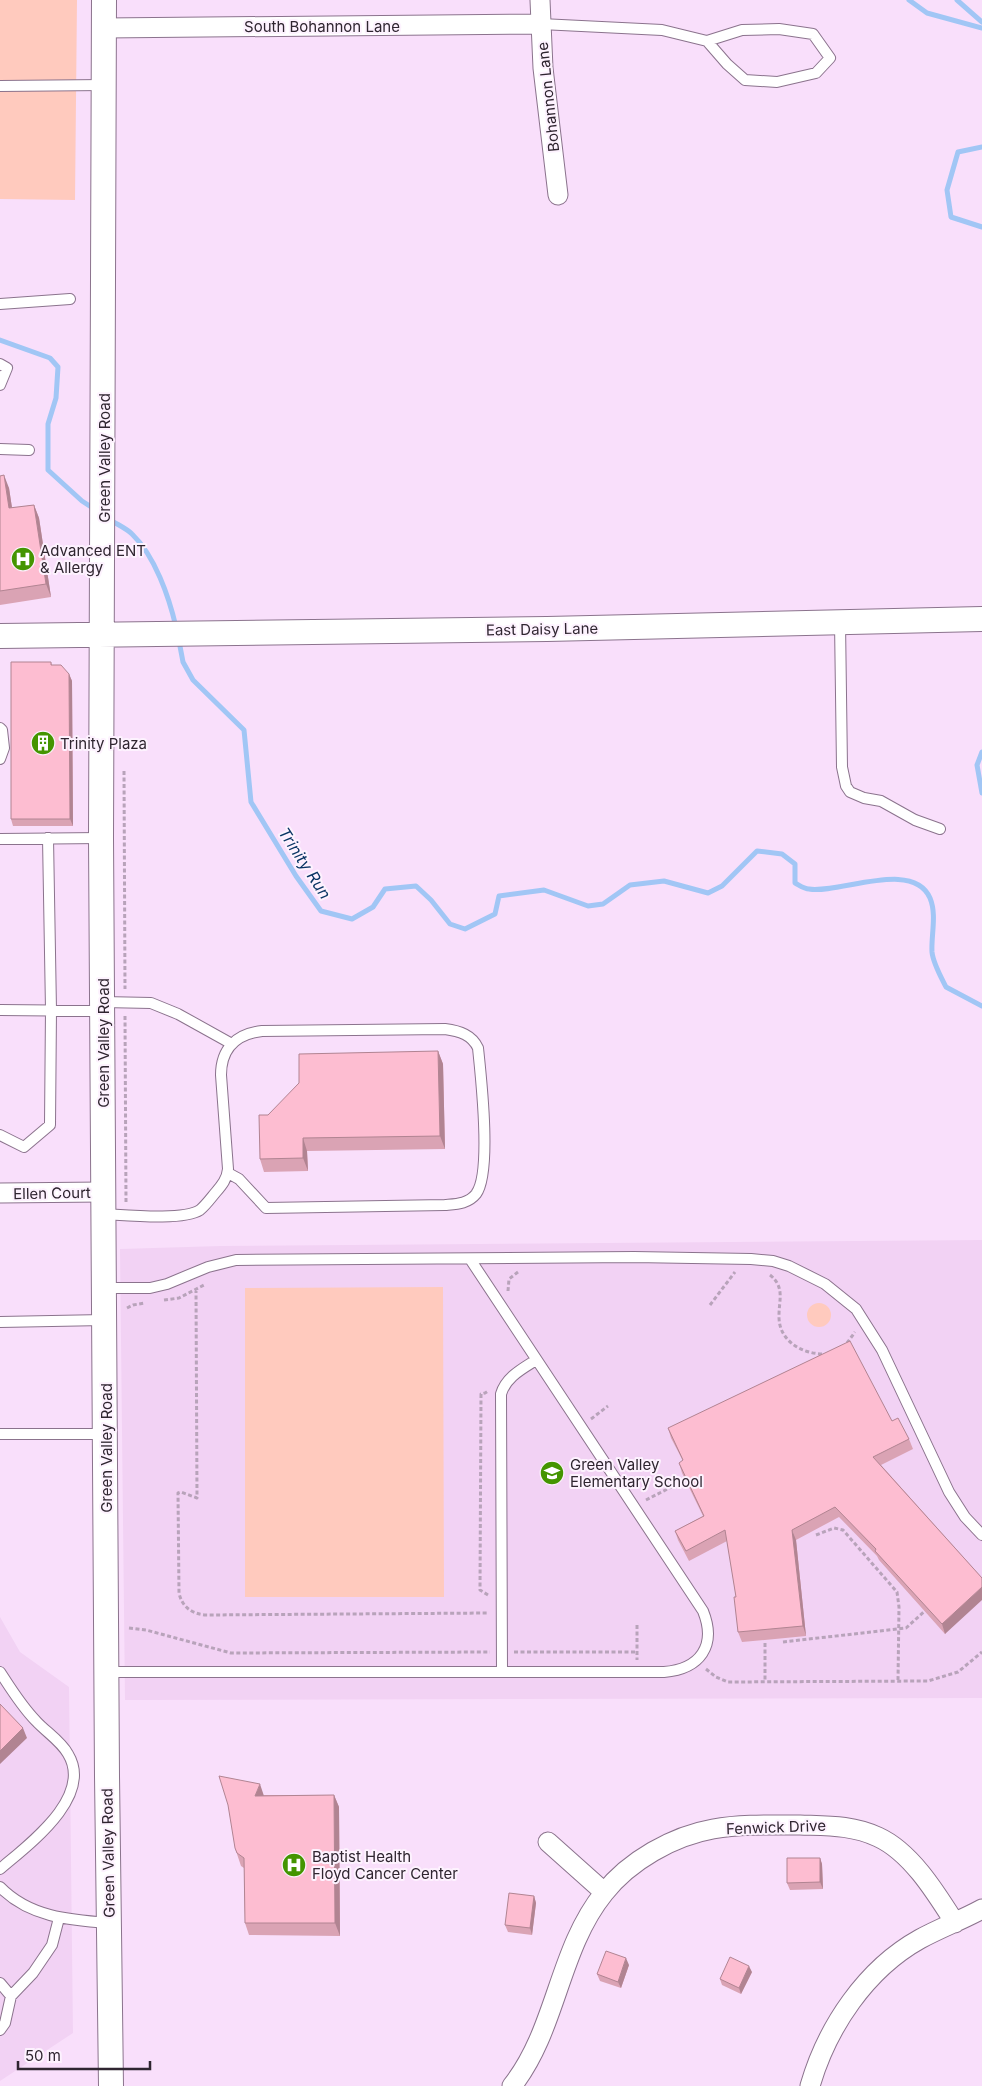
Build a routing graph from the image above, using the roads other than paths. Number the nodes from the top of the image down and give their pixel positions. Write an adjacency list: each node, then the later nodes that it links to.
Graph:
1 (104, 0): 4 (street, Green Valley Road)
2 (540, 0): 3 (street, Bohannon Lane)
3 (541, 24): 4 (street, South Bohannon Lane); 5 (lane); 8 (street, Bohannon Lane)
4 (104, 28): 6 (street, Green Valley Road)
5 (707, 41): 5 (lane)
6 (104, 85): 7 (lane); 17 (street, Green Valley Road)
7 (0, 86)
8 (558, 195)
9 (70, 299): 10 (lane)
10 (0, 304)
11 (0, 364): 12 (lane)
12 (0, 385)
13 (0, 449): 14 (lane)
14 (29, 450)
15 (982, 619): 16 (street, East Daisy Lane)
16 (840, 621): 17 (street, East Daisy Lane); 21 (lane)
17 (102, 633): 18 (street, East Daisy Lane); 23 (street, Green Valley Road)
18 (0, 636)
19 (0, 728): 20 (lane)
20 (0, 760)
21 (940, 829)
22 (48, 838): 23 (lane); 24 (lane); 27 (lane)
23 (102, 838): 25 (street, Green Valley Road)
24 (0, 839)
25 (110, 1005): 27 (lane); 28 (lane); 32 (street, Green Valley Road)
26 (0, 1010): 27 (lane)
27 (51, 1010): 29 (lane)
28 (232, 1044): 30 (lane); 30 (lane)
29 (0, 1135)
30 (228, 1173): 32 (lane)
31 (0, 1193): 32 (street, Ellen Court)
32 (111, 1207): 34 (street, Green Valley Road)
33 (470, 1259): 34 (lane); 37 (lane); 40 (lane)
34 (105, 1288): 35 (street, Green Valley Road)
35 (105, 1320): 36 (lane); 39 (street, Green Valley Road)
36 (0, 1322)
37 (536, 1360): 43 (lane); 43 (lane)
38 (0, 1434): 39 (lane)
39 (106, 1434): 42 (street, Green Valley Road)
40 (982, 1535)
41 (0, 1672): 45 (lane)
42 (107, 1672): 43 (lane); 50 (street, Green Valley Road)
43 (502, 1672)
44 (548, 1842): 47 (street)
45 (0, 1869)
46 (0, 1887): 49 (lane)
47 (604, 1892): 51 (street, Fenwick Drive); 56 (street, Fenwick Drive)
48 (982, 1909): 51 (street)
49 (59, 1918): 50 (lane); 53 (lane)
50 (109, 1923): 55 (street, Green Valley Road)
51 (955, 1923): 57 (street)
52 (0, 1983): 53 (lane)
53 (11, 1996): 54 (lane)
54 (0, 2030)
55 (111, 2086)
56 (512, 2086)
57 (810, 2086)

